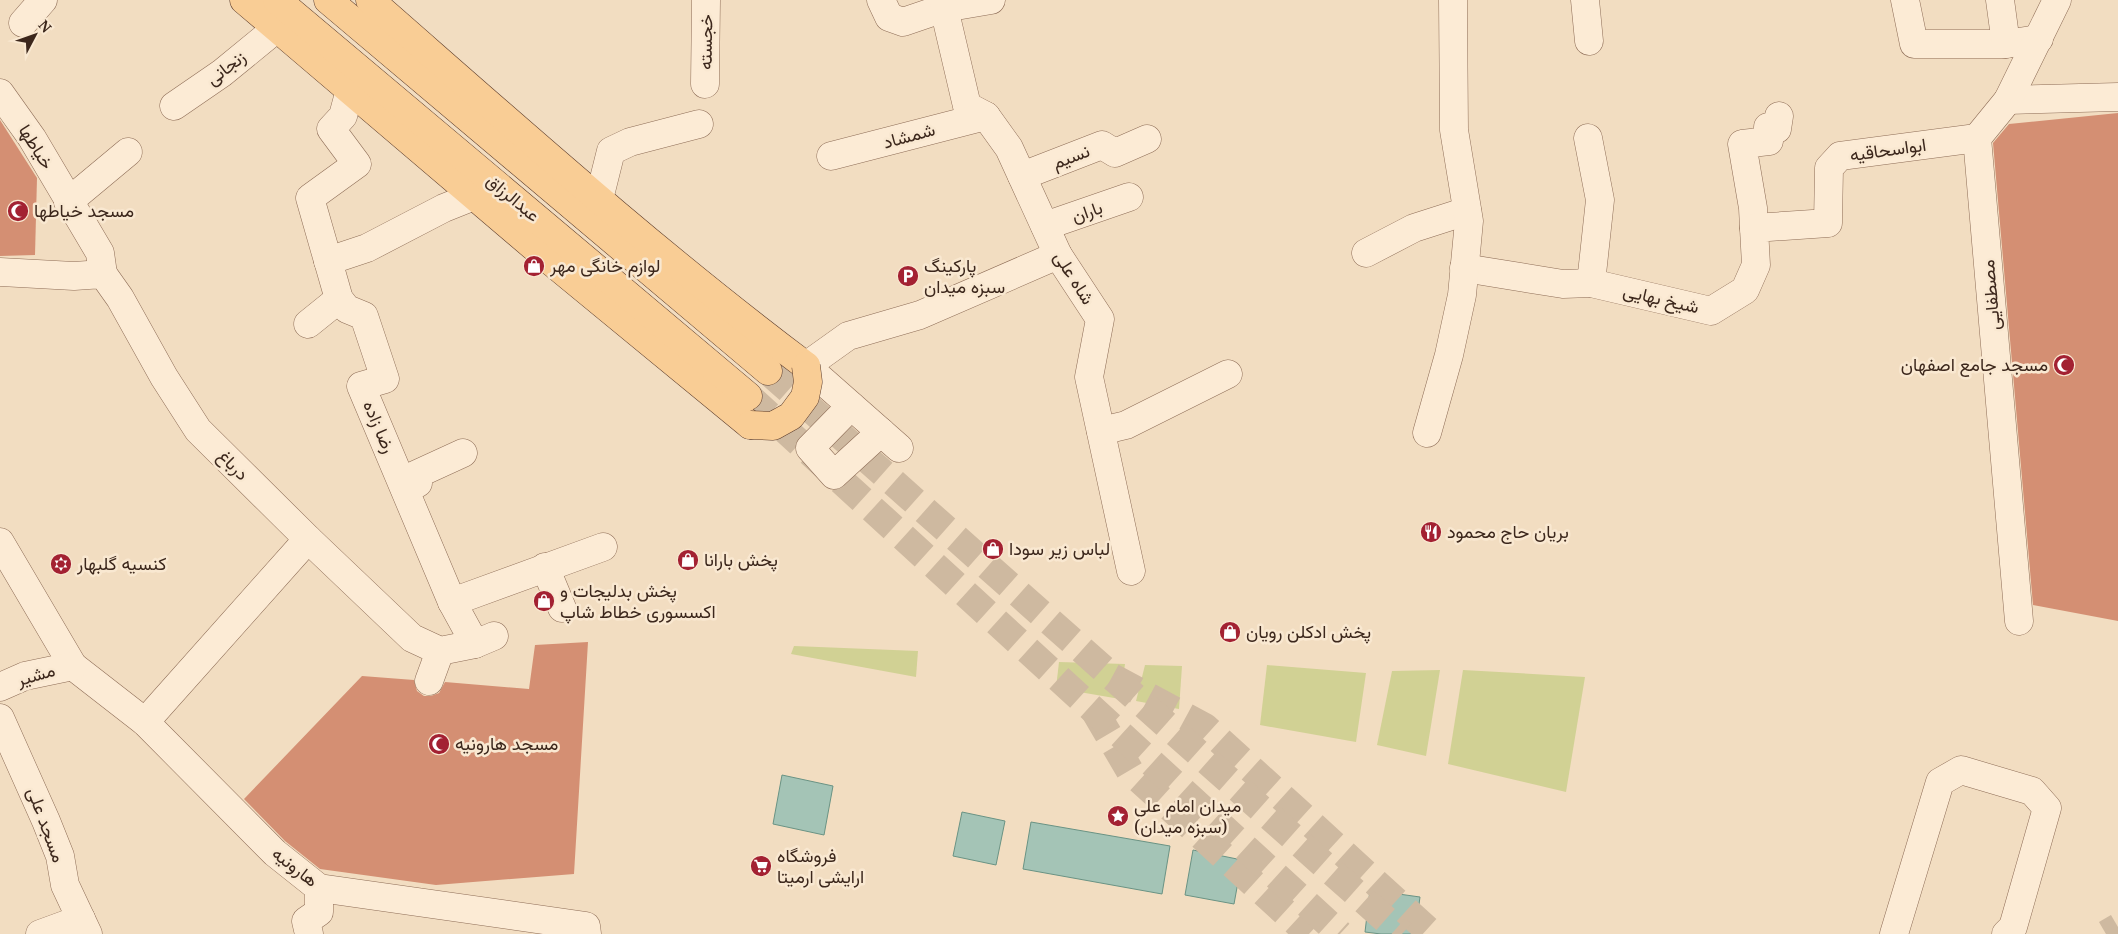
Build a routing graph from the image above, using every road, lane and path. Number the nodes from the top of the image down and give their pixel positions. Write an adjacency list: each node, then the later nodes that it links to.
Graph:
1 (44, 0): 15 (street)
2 (244, 0): 16 (main road)
3 (277, 0): 54 (main road, عبدالرزاق)
4 (328, 0): 52 (main road, عبدالرزاق)
5 (370, 0): 37 (main road)
6 (706, 0): 20 (street, خجسته)
7 (881, 0): 14 (street)
8 (991, 0): 14 (street)
9 (1453, 0): 39 (street)
10 (1585, 0): 18 (street)
11 (1905, 0): 19 (street)
12 (2000, 0): 19 (street)
13 (2057, 0): 17 (street)
14 (944, 8): 26 (street, شاه علی)
15 (22, 22)
16 (277, 28): 21 (main road); 25 (street, زنجانی)
17 (2039, 40): 19 (street); 24 (street)
18 (1590, 41)
19 (2006, 44)
20 (705, 84)
21 (350, 90): 35 (main road); 44 (street)
22 (0, 93): 38 (street, خیاطها)
23 (2118, 97): 24 (street)
24 (2008, 100): 30 (street)
25 (174, 106)
26 (986, 116): 33 (street, شمشاد); 34 (street, شاه علی)
27 (1779, 116): 41 (street, شیخ بهایی)
28 (686, 128): 37 (street)
29 (1588, 138): 48 (street)
30 (1976, 138): 41 (street, ابواسحاقیه); 67 (street, مصطفایی)
31 (1147, 139): 34 (street, نسیم)
32 (128, 152): 38 (street)
33 (831, 156)
34 (1022, 176): 40 (street, شاه علی)
35 (474, 196): 44 (street); 51 (main road, bridge)
36 (1129, 197): 40 (street, باران)
37 (599, 199): 51 (main road)
38 (68, 202): 47 (street, خیاطها)
39 (1467, 211): 42 (street); 45 (street)
40 (1045, 226): 43 (street, شاه علی)
41 (1754, 228): 48 (street, شیخ بهایی)
42 (1366, 253)
43 (1058, 255): 51 (street); 56 (street, شاه علی)
44 (328, 261): 49 (street)
45 (1464, 268): 48 (street, شیخ بهایی); 57 (street)
46 (0, 272): 47 (street)
47 (103, 274): 60 (street, درباغ)
48 (1591, 283)
49 (339, 299): 50 (street); 59 (street, رضا زاده)
50 (308, 324)
51 (806, 366): 55 (street)
52 (768, 371)
53 (1228, 374): 56 (street)
54 (748, 396)
55 (852, 406): 55 (street)
56 (1101, 431): 64 (street, شاه علی)
57 (1427, 433)
58 (463, 453): 59 (street)
59 (404, 489): 65 (street, رضا زاده)
60 (308, 539): 68 (street, درباغ); 73 (street)
61 (0, 542): 69 (street)
62 (603, 547): 63 (street)
63 (545, 567): 65 (street); 66 (street)
64 (1131, 571)
65 (452, 602): 68 (street, رضا زاده)
66 (562, 608)
67 (2019, 621)
68 (440, 651): 70 (street)
69 (73, 666): 71 (street, مشیر); 73 (street, هارونیه)
70 (429, 681)
71 (0, 687)
72 (0, 718): 75 (street, مسجد علی)
73 (145, 722): 74 (street, هارونیه)
74 (318, 888): 76 (street, هارونیه); 78 (street)
75 (84, 926): 77 (street)
76 (586, 930)
77 (40, 934)
78 (309, 934)
79 (1894, 934): 80 (street)
80 (2006, 934)

